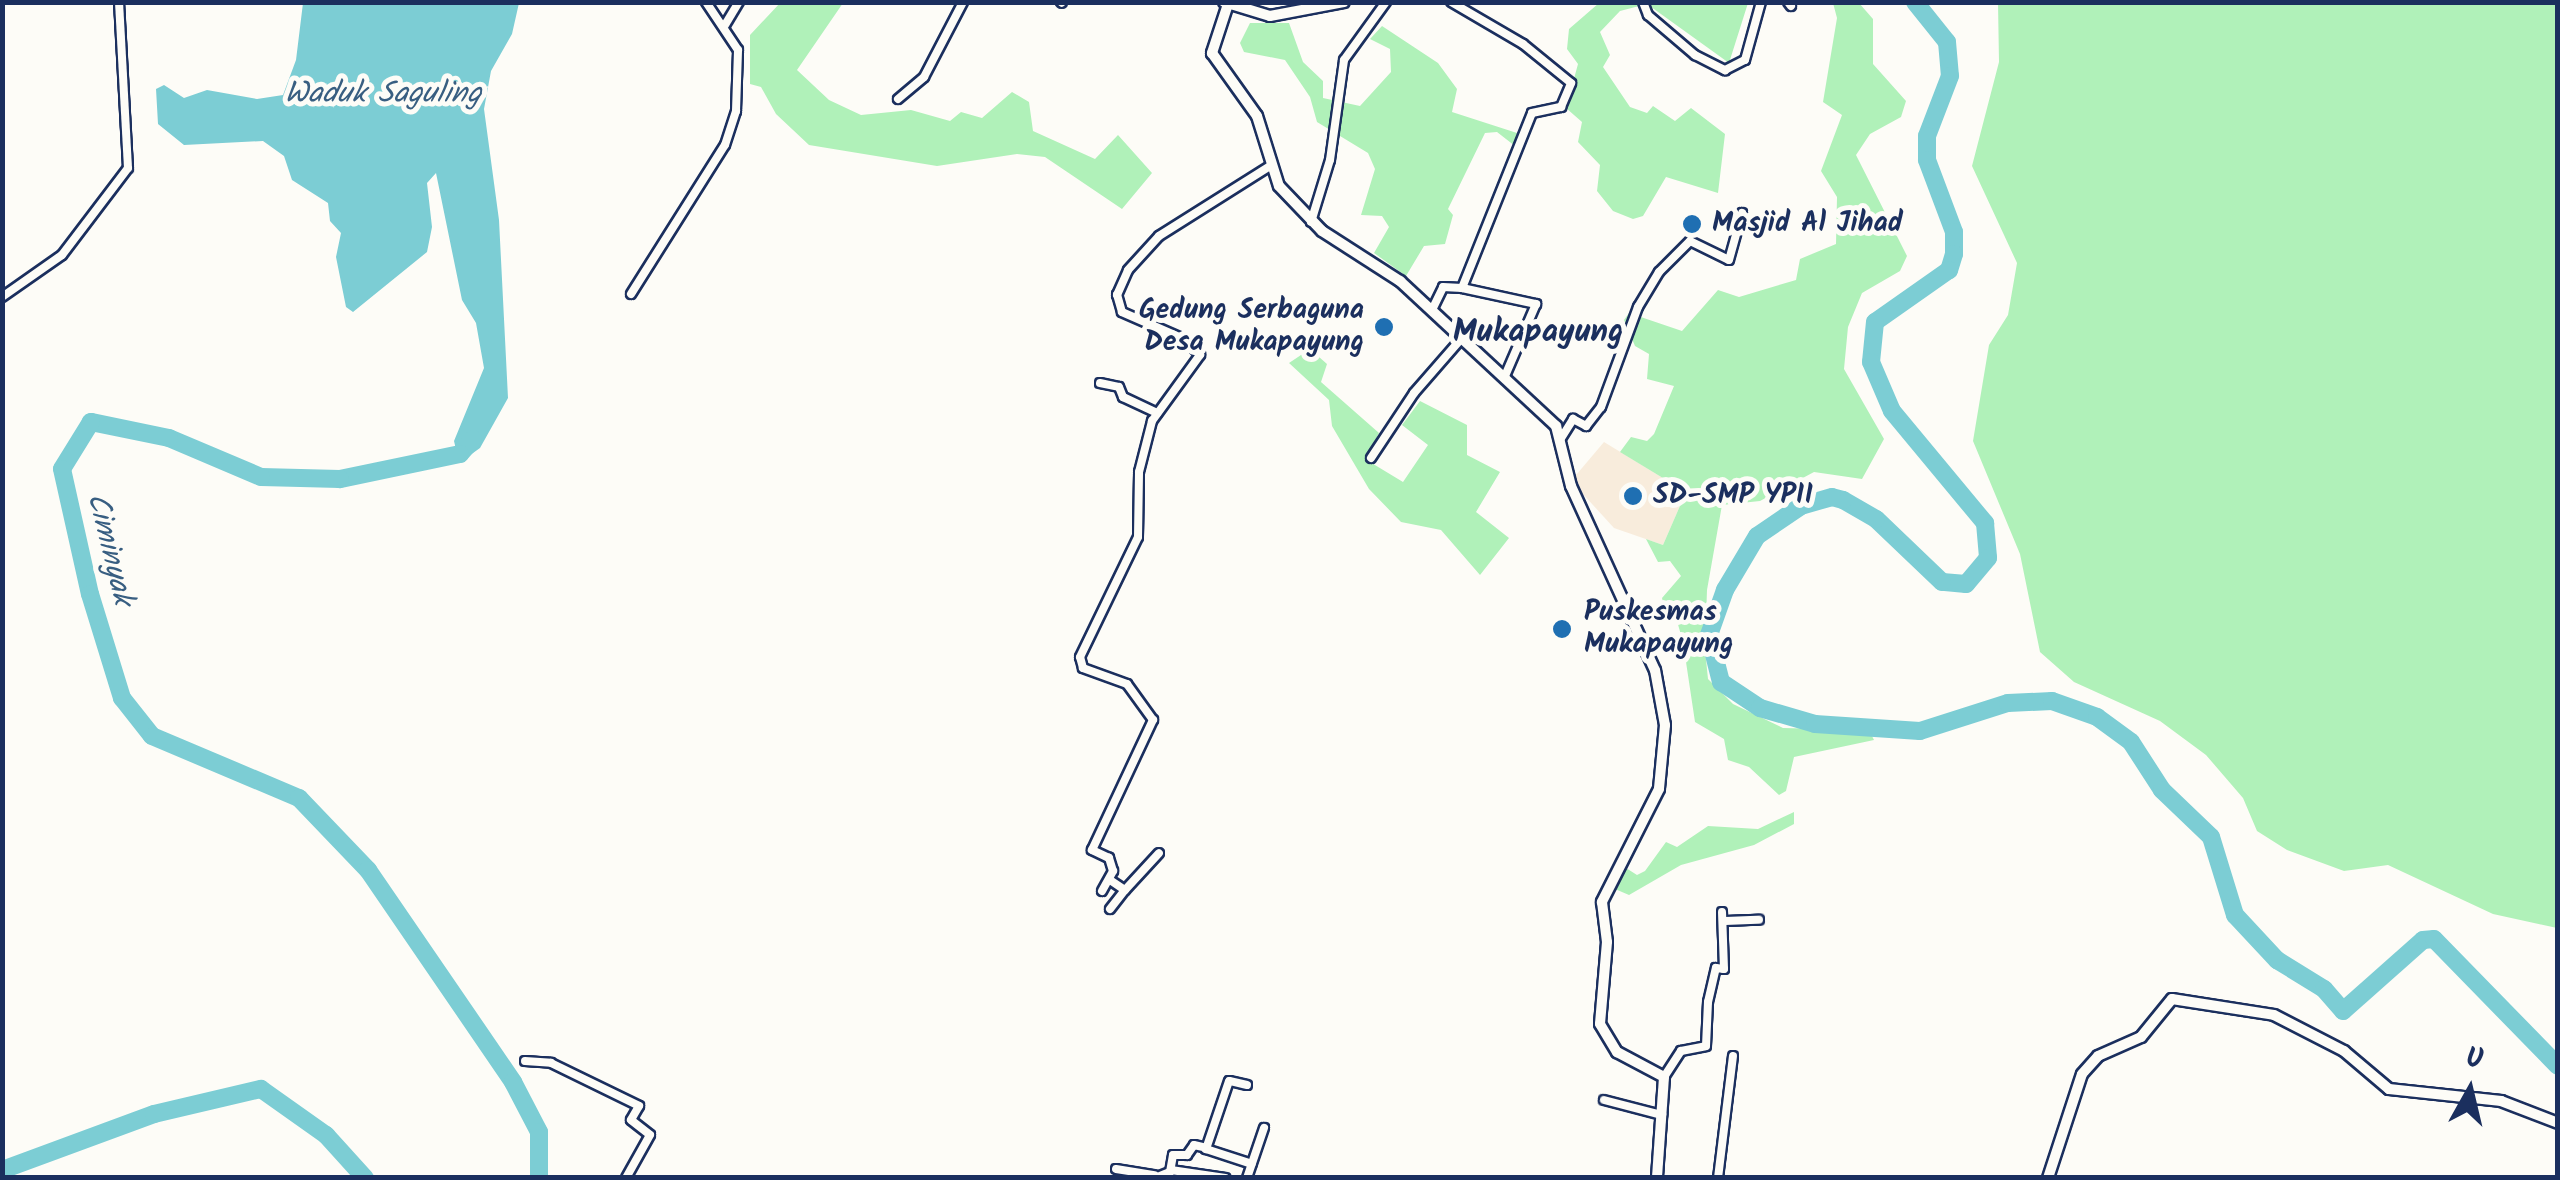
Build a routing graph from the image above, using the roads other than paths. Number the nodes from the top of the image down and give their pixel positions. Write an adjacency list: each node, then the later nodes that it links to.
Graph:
1 (119, 2): 18 (street)
2 (706, 2): 11 (street)
3 (739, 2): 11 (street)
4 (963, 2): 12 (street)
5 (1344, 2): 10 (street)
6 (1386, 2): 15 (street)
7 (1451, 2): 16 (street)
8 (1642, 2): 9 (street)
9 (1761, 2)
10 (1226, 3): 13 (street)
11 (725, 25): 17 (street)
12 (898, 98)
13 (1270, 166): 15 (street); 23 (street)
14 (1742, 213): 24 (street)
15 (1310, 222): 19 (street)
16 (1462, 288): 19 (street); 21 (street)
17 (631, 294)
18 (2, 296)
19 (1432, 310): 20 (street)
20 (1462, 338): 21 (street); 25 (street)
21 (1505, 376): 24 (street)
22 (1100, 383): 23 (street)
23 (1157, 413): 27 (street)
24 (1560, 440): 34 (street)
25 (1371, 458)
26 (1159, 853): 28 (street)
27 (1110, 880): 28 (street); 29 (street)
28 (1125, 890): 30 (street)
29 (1102, 891)
30 (1110, 909)
31 (1759, 920): 34 (street)
32 (1734, 1056): 49 (street)
33 (525, 1061): 45 (street)
34 (1664, 1076): 37 (street)
35 (1247, 1086): 40 (street)
36 (1604, 1100): 37 (street)
37 (1662, 1115): 48 (street)
38 (2558, 1123): 50 (street)
39 (1264, 1128): 41 (street)
40 (1207, 1148): 41 (street); 43 (street)
41 (1252, 1164): 47 (street)
42 (1116, 1169): 44 (street)
43 (1170, 1170): 44 (street); 46 (street)
44 (1155, 1176)
45 (626, 1178)
46 (1225, 1178)
47 (1248, 1178)
48 (1657, 1178)
49 (1718, 1178)
50 (2048, 1178)

